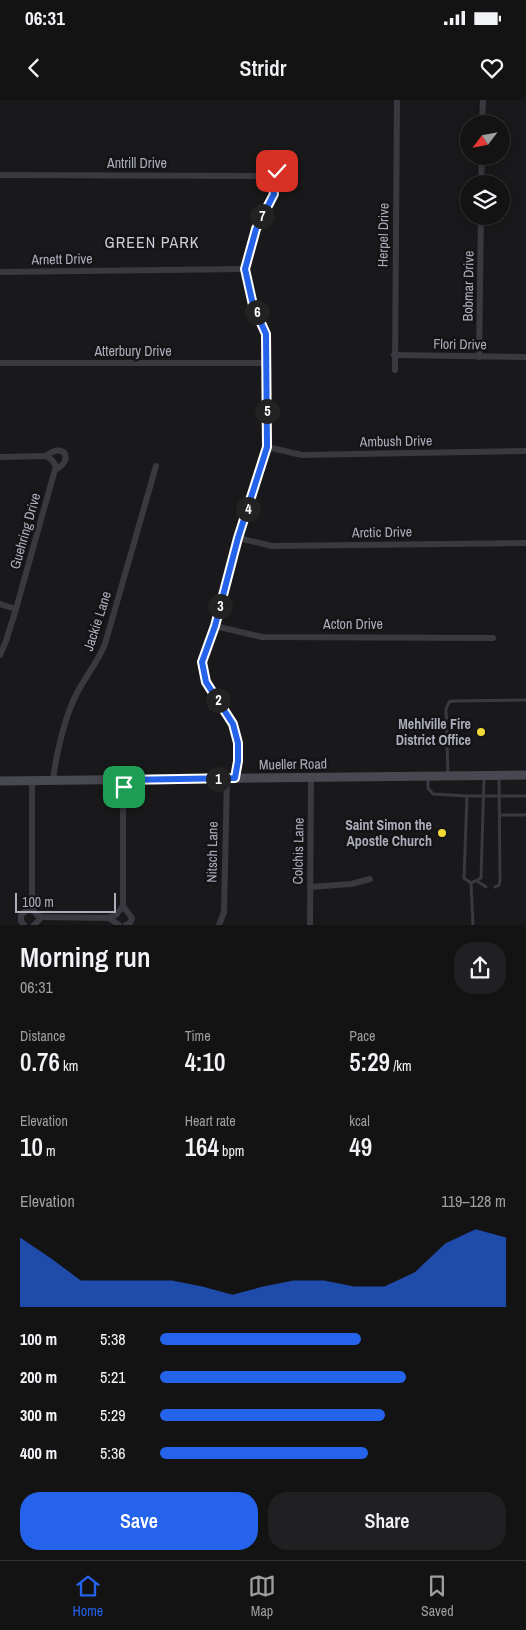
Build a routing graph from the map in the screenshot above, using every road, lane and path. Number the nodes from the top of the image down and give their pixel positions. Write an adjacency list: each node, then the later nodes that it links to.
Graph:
1 (396, 100): 10 (street, Herpel Drive)
2 (483, 100): 3 (street)
3 (482, 115)
4 (0, 174): 5 (street, Antrill Drive)
5 (266, 178): 6 (street, Antrill Drive); 6 (street)
6 (274, 192): 8 (street)
7 (481, 225): 11 (street, Bobmar Drive)
8 (245, 269): 9 (street, Arnett Drive); 14 (street, Nitsch Lane)
9 (0, 272)
10 (394, 355): 11 (street, Flori Drive); 15 (street, Herpel Drive)
11 (479, 357): 12 (street, Flori Drive)
12 (526, 357)
13 (0, 363): 14 (street, Atterbury Drive)
14 (266, 364): 16 (street, Nitsch Lane)
15 (395, 370)
16 (267, 447): 17 (street, Ambush Drive); 22 (street, Nitsch Lane)
17 (526, 451)
18 (46, 456): 19 (street, Guehring Drive); 21 (street); 21 (street, Guehring Drive)
19 (0, 457)
20 (156, 466): 40 (street, Jackie Lane)
21 (56, 470): 25 (street, Guehring Drive)
22 (238, 538): 23 (street, Arctic Drive); 26 (street, Nitsch Lane)
23 (526, 543)
24 (0, 604): 25 (street)
25 (16, 609): 28 (street, Guehring Drive)
26 (215, 626): 27 (street, Acton Drive); 35 (street, Nitsch Lane)
27 (493, 638)
28 (0, 655)
29 (526, 700): 33 (lane)
30 (499, 775): 31 (street, Mueller Road); 34 (street, Mueller Road); 43 (lane)
31 (526, 775)
32 (428, 776): 33 (street, Mueller Road); 36 (street, Mueller Road); 41 (lane)
33 (448, 776): 34 (street, Mueller Road)
34 (484, 776): 42 (lane)
35 (231, 778): 36 (street, Mueller Road); 37 (street, Mueller Road); 61 (street, Nitsch Lane)
36 (311, 778): 50 (street, Colchis Lane)
37 (124, 780): 40 (street, Mueller Road); 53 (street)
38 (0, 781): 39 (street, Mueller Road)
39 (32, 781): 40 (street, Mueller Road); 54 (street)
40 (53, 781)
41 (466, 796): 42 (lane); 49 (lane)
42 (483, 796): 43 (lane); 48 (lane)
43 (500, 796): 44 (lane); 45 (lane)
44 (526, 796)
45 (500, 815): 46 (lane); 52 (lane)
46 (526, 815)
47 (370, 879): 50 (street)
48 (477, 881): 49 (lane); 51 (lane)
49 (472, 883): 63 (lane)
50 (310, 887): 62 (street, Colchis Lane)
51 (486, 887)
52 (495, 887)
53 (123, 906): 56 (street); 60 (street)
54 (33, 910): 55 (street); 57 (street)
55 (42, 918): 56 (street); 58 (street)
56 (109, 918): 59 (street)
57 (24, 925)
58 (34, 925)
59 (119, 925)
60 (126, 925)
61 (219, 925)
62 (310, 925)
63 (473, 925)

